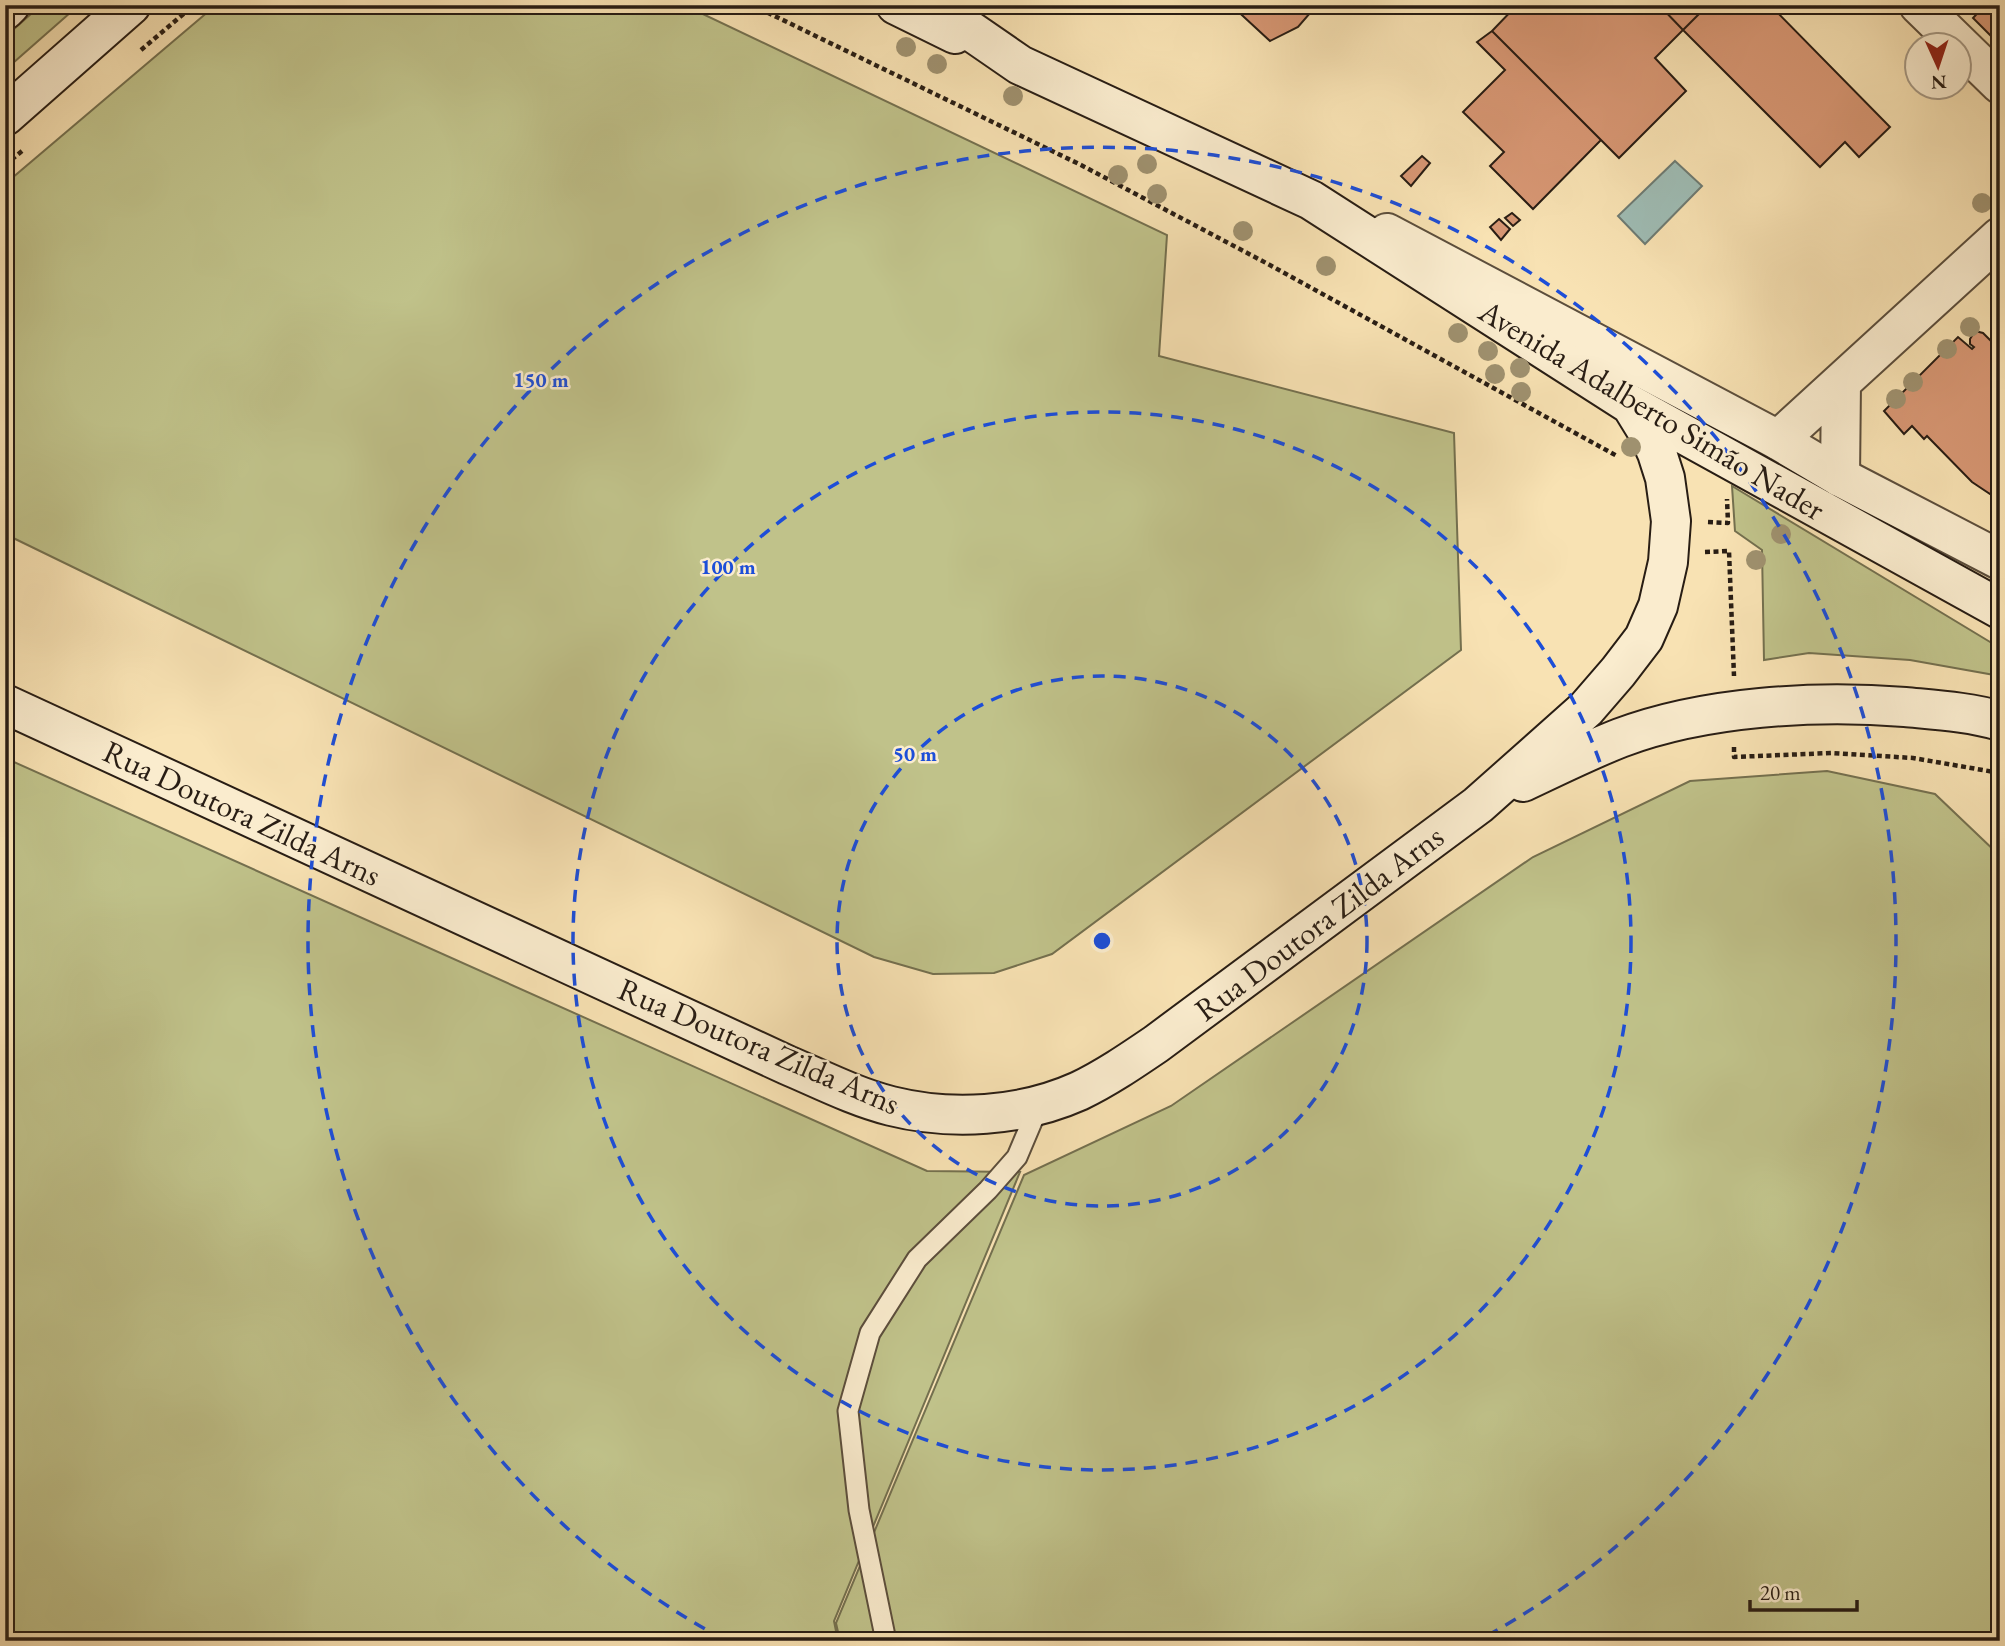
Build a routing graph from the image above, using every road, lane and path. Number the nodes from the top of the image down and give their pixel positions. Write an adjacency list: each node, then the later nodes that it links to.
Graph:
1 (10, 5): 7 (main road)
2 (131, 5): 10 (main road)
3 (752, 5): 16 (path)
4 (896, 5): 8 (main road)
5 (933, 5): 8 (main road, Avenida Adalberto Simão Nader)
6 (1919, 5): 9 (main road)
7 (5, 10)
8 (1020, 65): 11 (main road, Avenida Adalberto Simão Nader)
9 (2000, 84)
10 (5, 117)
11 (1311, 200): 14 (main road, Avenida Adalberto Simão Nader); 15 (main road, Avenida Adalberto Simão Nader)
12 (2000, 237): 13 (main road)
13 (1841, 383): 15 (main road); 17 (main road)
14 (1631, 405): 18 (main road); 20 (main road, Avenida Adalberto Simão Nader)
15 (1778, 440): 17 (main road, Avenida Adalberto Simão Nader)
16 (1627, 461)
17 (1839, 477): 19 (main road, Avenida Adalberto Simão Nader)
18 (1668, 552): 22 (path); 25 (main road)
19 (2000, 560)
20 (2000, 609)
21 (5, 704): 26 (main road, Rua Doutora Zilda Arns)
22 (1736, 710): 23 (main road); 24 (path); 25 (main road)
23 (2000, 721)
24 (2000, 773)
25 (1478, 805): 26 (main road, Rua Doutora Zilda Arns)
26 (1039, 1104): 27 (lane)
27 (886, 1641)

